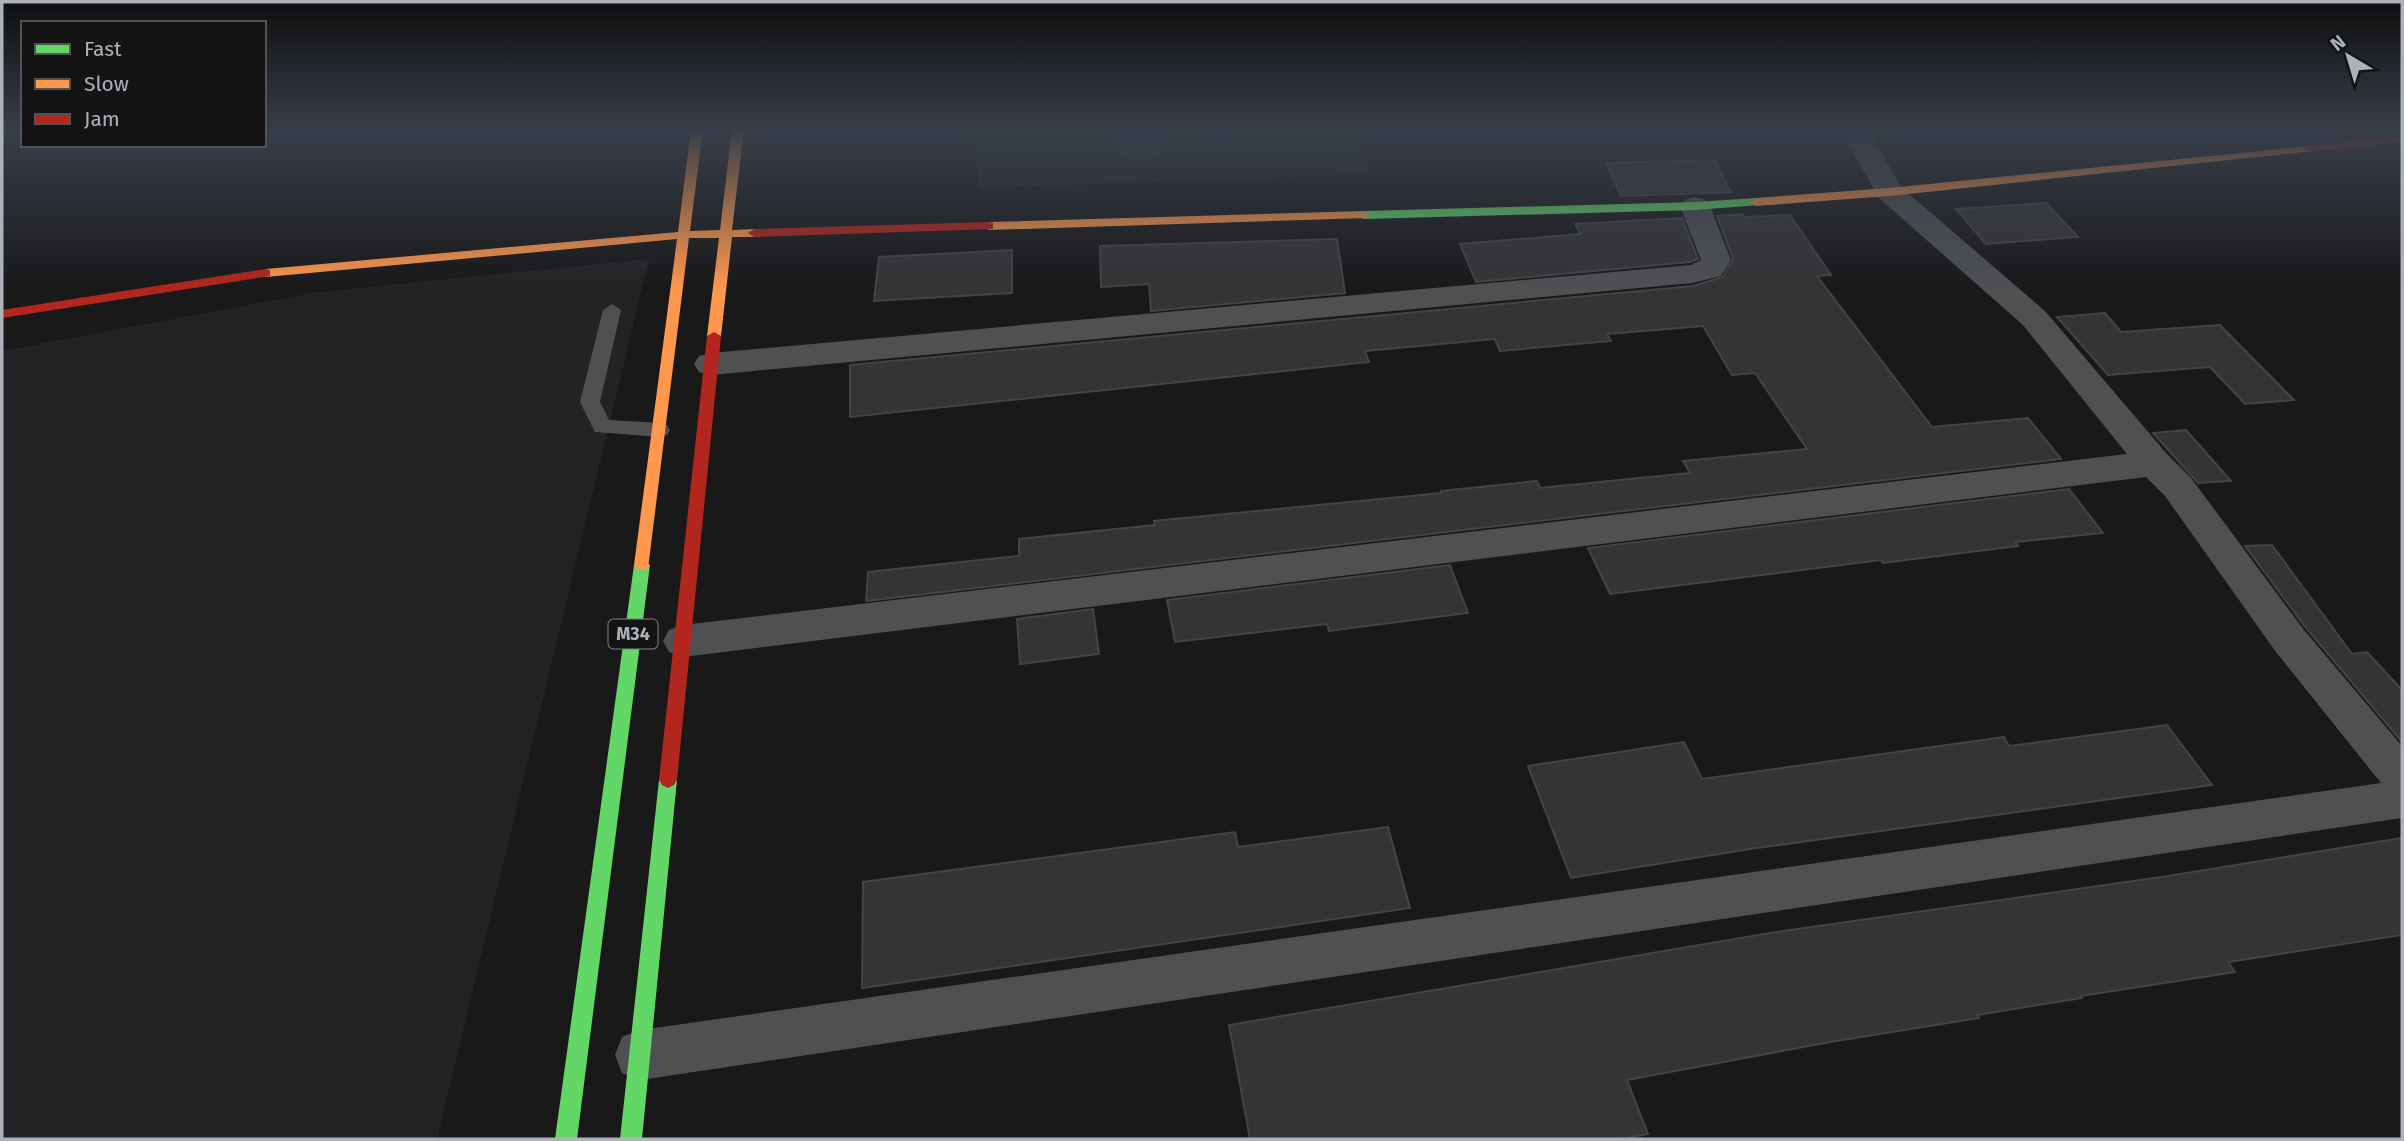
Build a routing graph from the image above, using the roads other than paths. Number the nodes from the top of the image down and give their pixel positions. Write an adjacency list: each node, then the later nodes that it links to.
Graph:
1 (689, 182): 8 (street, M34)
2 (731, 182): 7 (street, M34)
3 (1884, 182): 5 (street)
4 (1983, 182): 5 (street)
5 (1889, 192): 6 (street); 13 (street)
6 (1695, 206): 7 (street); 11 (street)
7 (725, 232): 8 (street); 11 (street, M34)
8 (682, 235): 10 (street); 12 (street, M34)
9 (612, 310): 12 (lane)
10 (2, 314)
11 (711, 364): 14 (street, M34)
12 (660, 430): 18 (street, M34)
13 (2154, 464): 14 (street); 15 (street)
14 (683, 641): 17 (street, M34)
15 (2402, 777)
16 (2402, 799): 17 (street)
17 (640, 1055): 19 (street, M34)
18 (566, 1139)
19 (631, 1139)

